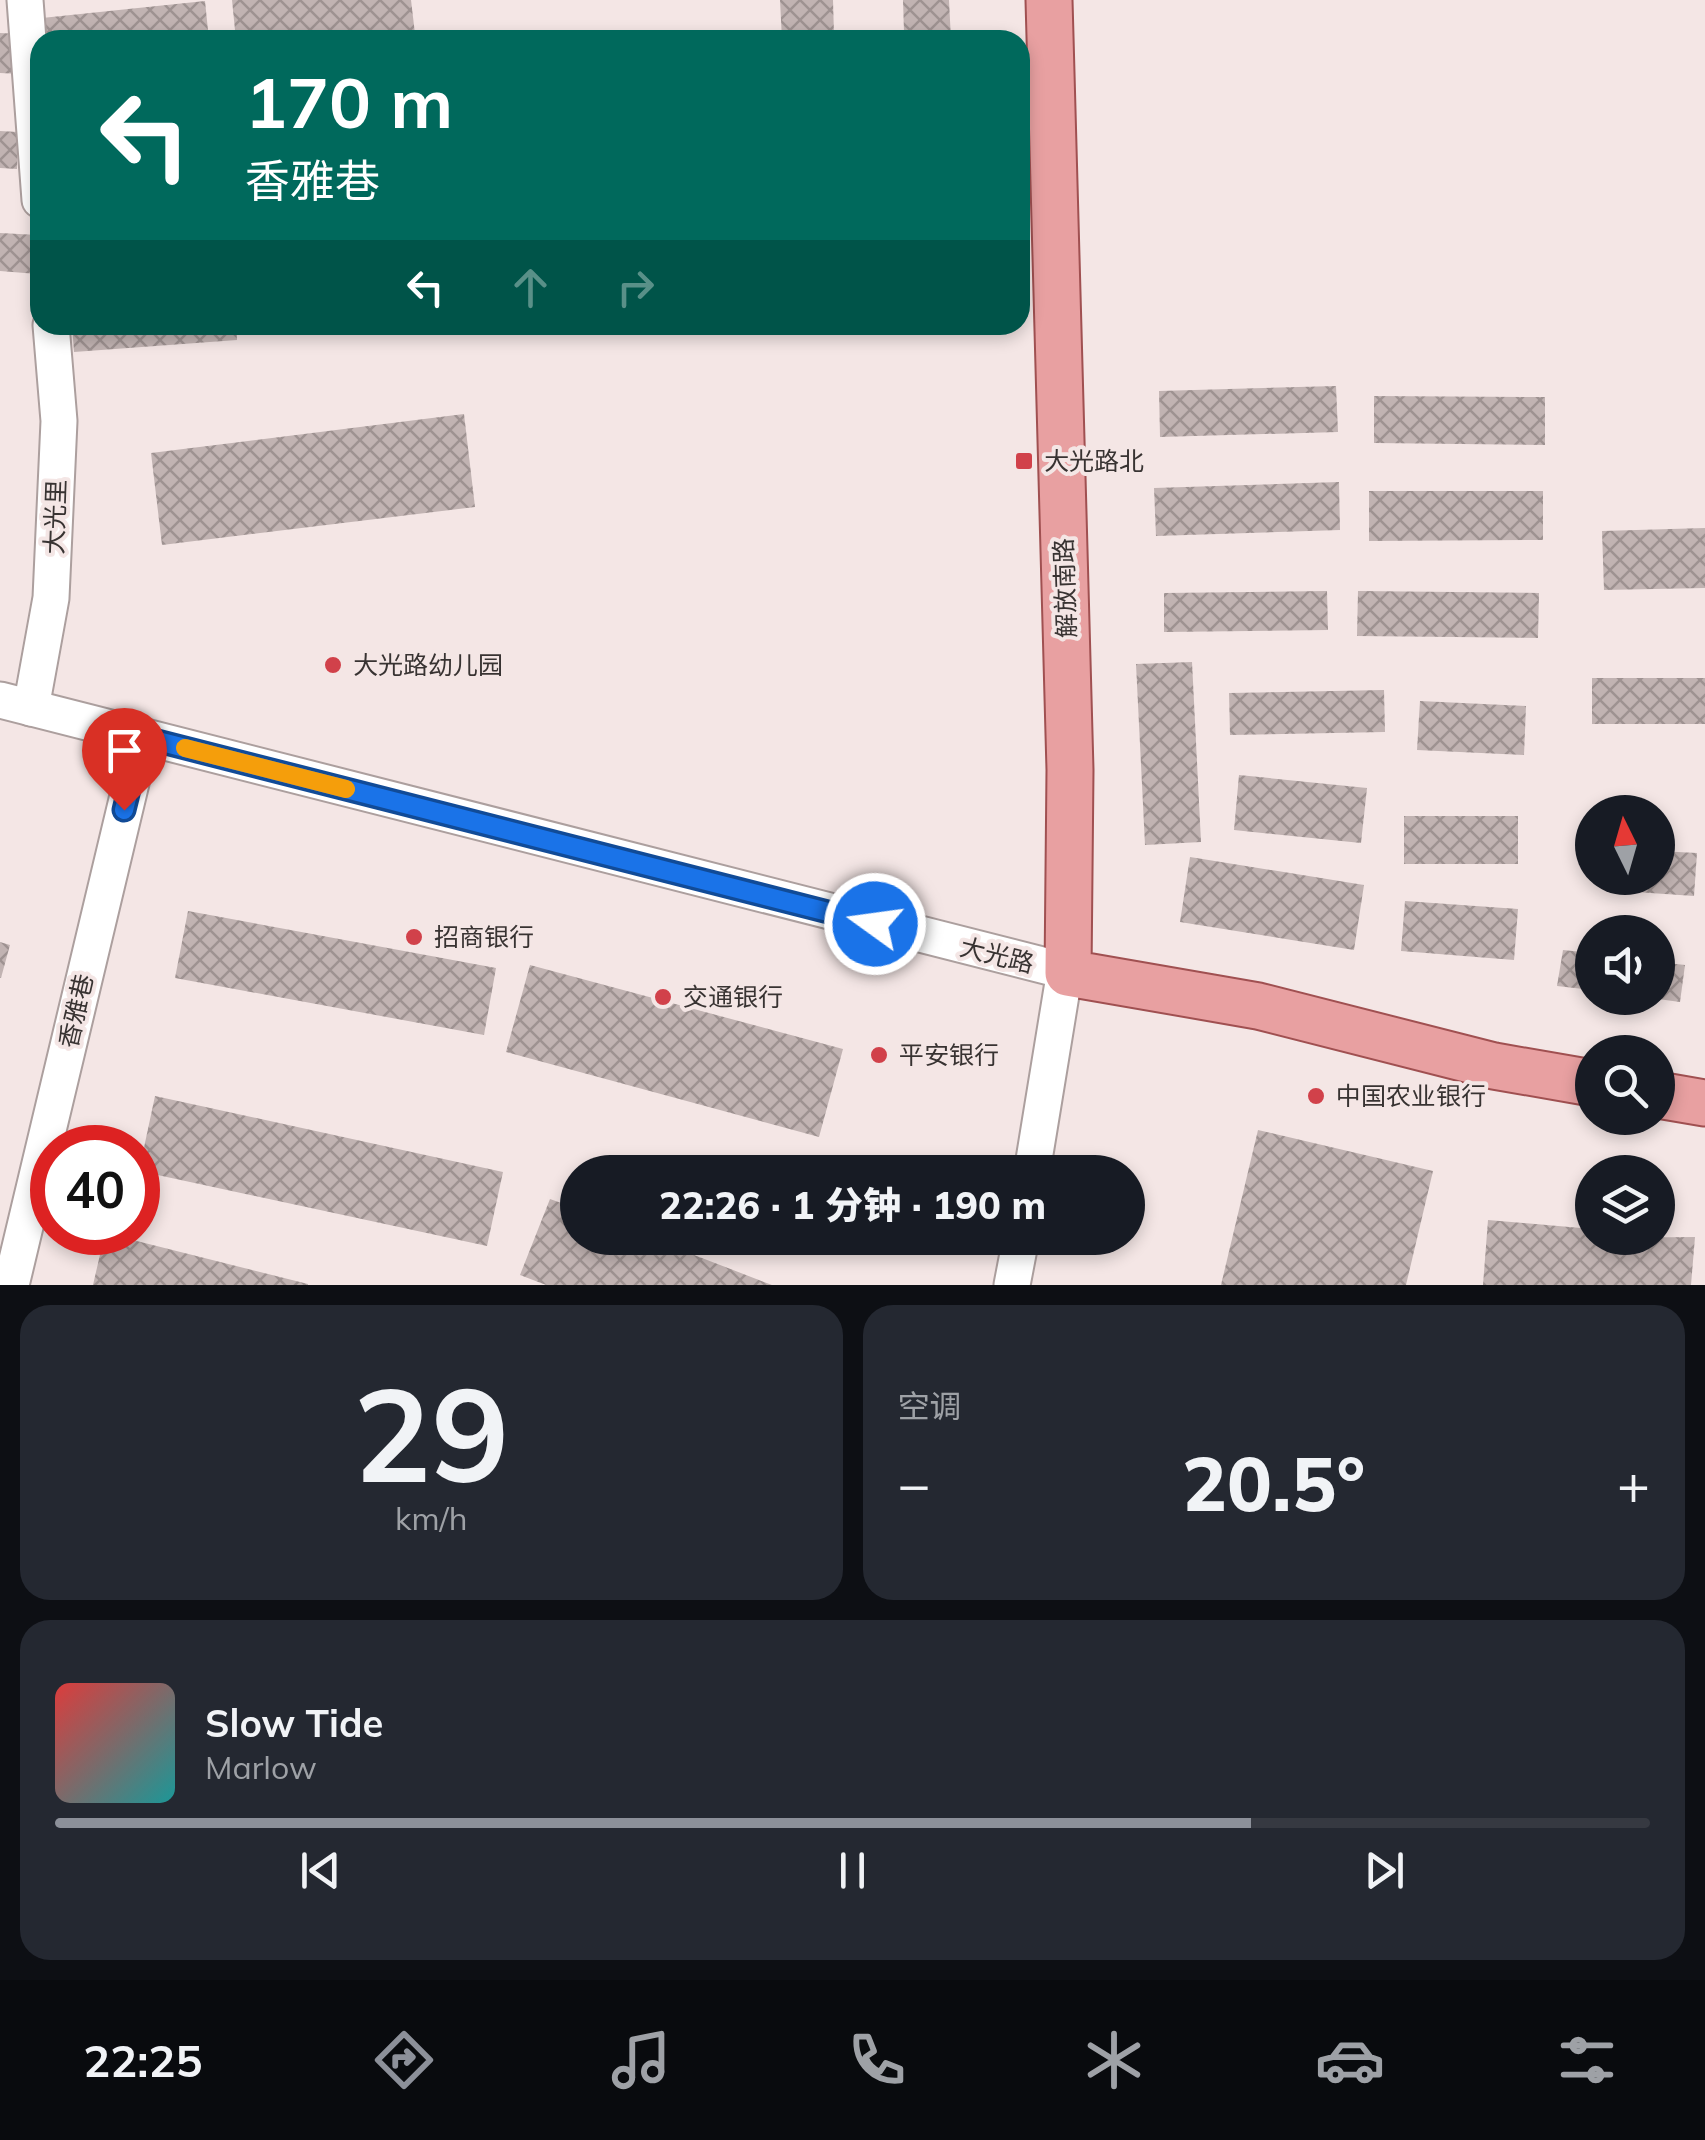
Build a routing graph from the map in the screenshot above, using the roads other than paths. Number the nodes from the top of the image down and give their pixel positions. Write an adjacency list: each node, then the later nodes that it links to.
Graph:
1 (25, 0): 3 (street)
2 (1049, 0): 7 (street, 解放南路)
3 (30, 67)
4 (51, 335): 5 (street, 大光里)
5 (15, 704): 6 (street, 大光路)
6 (142, 737): 7 (street, 大光路); 13 (street, 香雅巷)
7 (1068, 974): 8 (street, 大光路); 11 (street, 解放南路)
8 (1575, 1080)
9 (1675, 1098): 10 (street)
10 (1705, 1103)
11 (1035, 1155)
12 (1017, 1255): 14 (street)
13 (11, 1285)
14 (1012, 1285)

